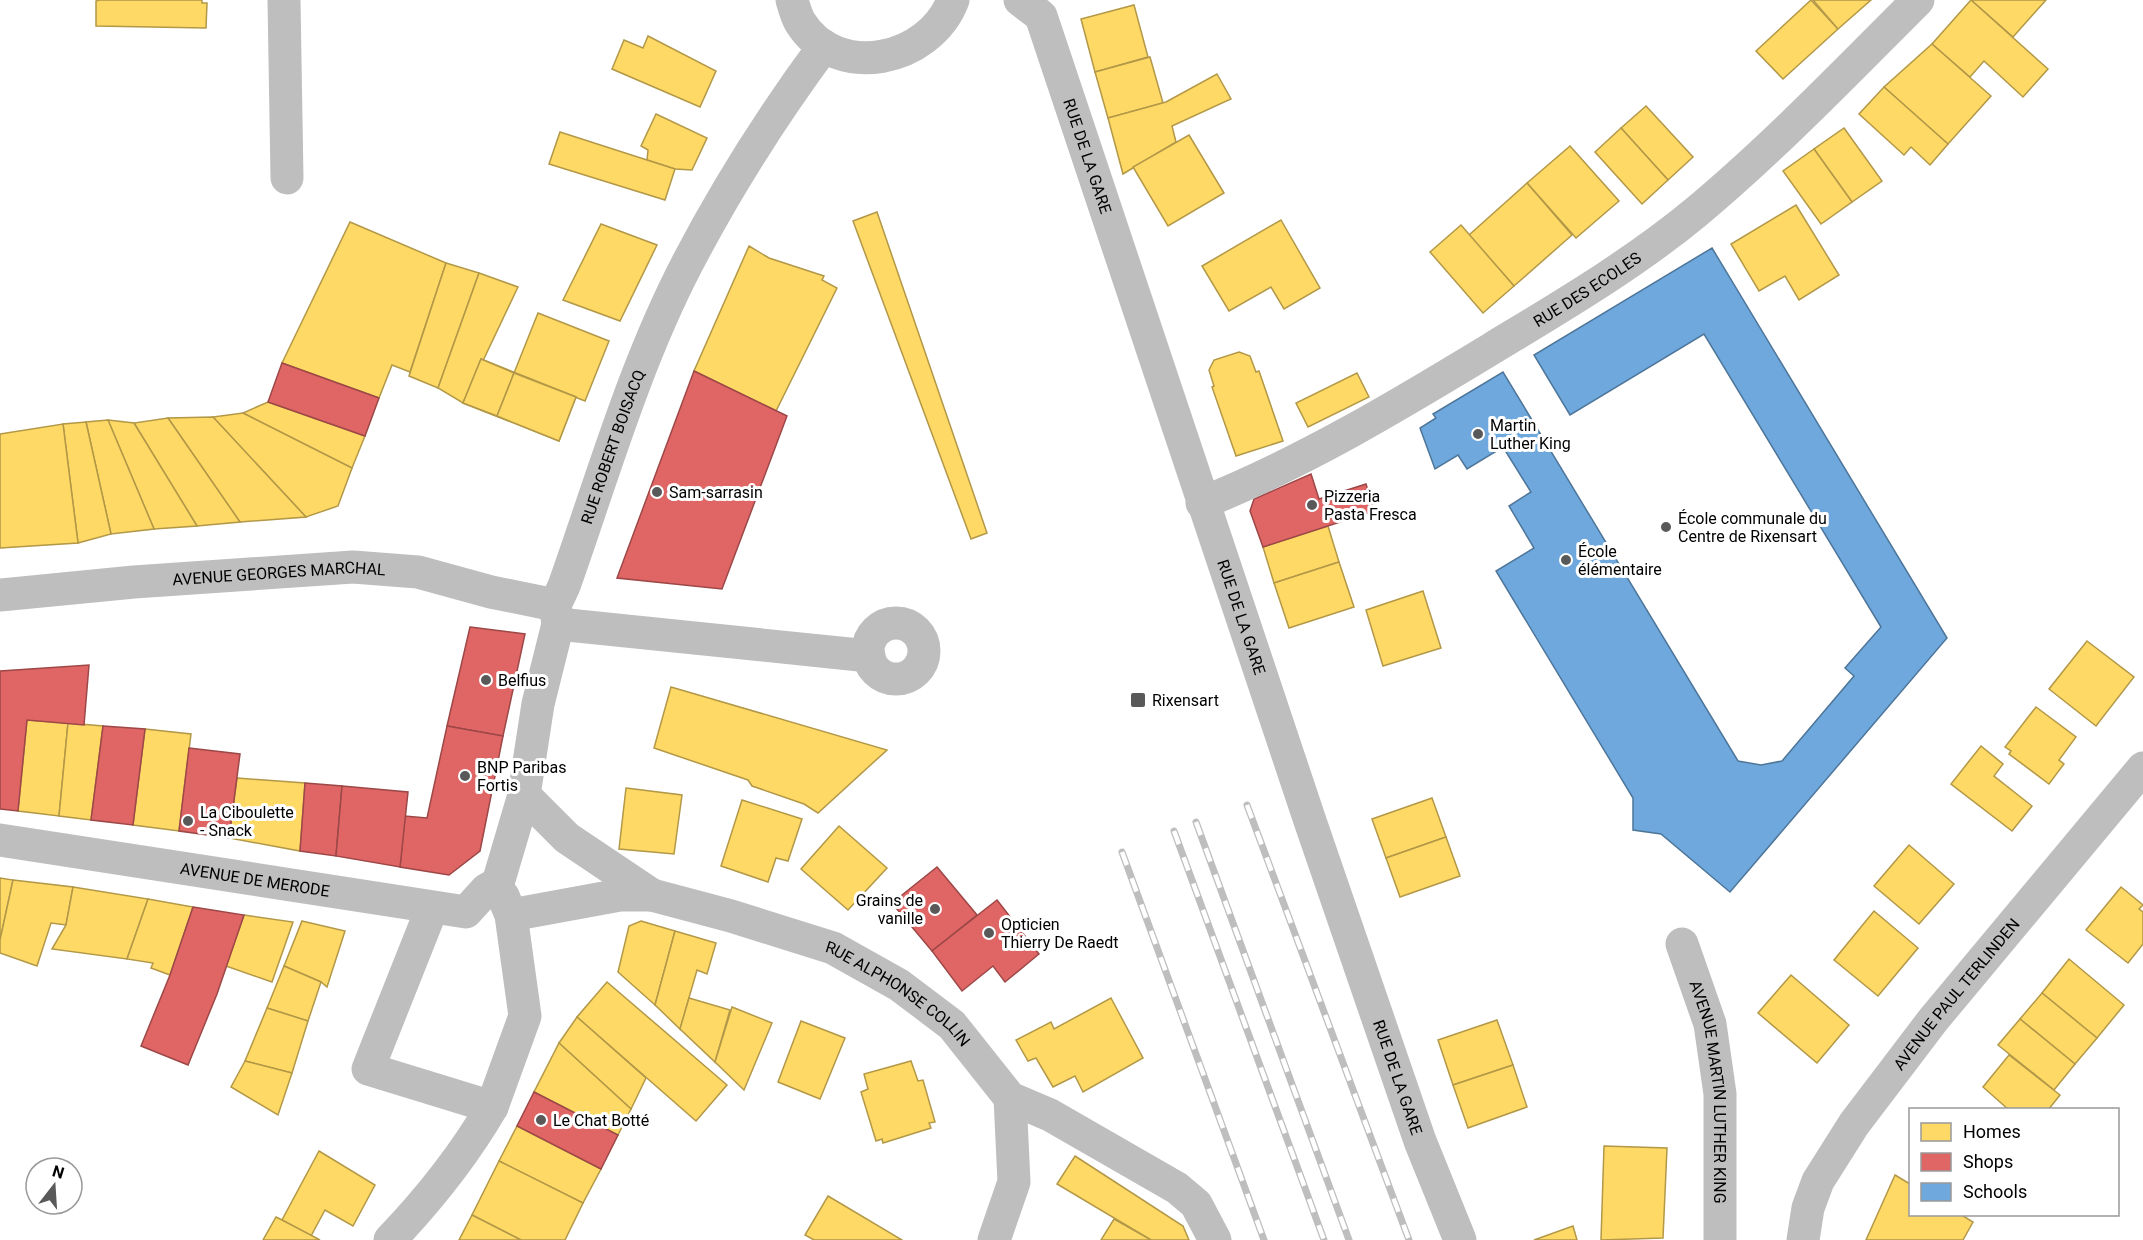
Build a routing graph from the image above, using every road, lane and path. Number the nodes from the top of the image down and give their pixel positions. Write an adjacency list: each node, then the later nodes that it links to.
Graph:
1 (284, 0): 7 (street)
2 (792, 0): 6 (street)
3 (953, 0): 6 (street)
4 (1918, 0): 8 (street, RUE DES ECOLES)
5 (1034, 5): 8 (street, RUE DE LA GARE)
6 (824, 46): 10 (street, RUE ROBERT BOISACQ)
7 (287, 178)
8 (1203, 503): 25 (street, RUE DE LA GARE)
9 (0, 595): 10 (street, AVENUE GEORGES MARCHAL)
10 (556, 614): 11 (street, AVENUE GEORGES MARCHAL); 13 (street, RUE ROBERT BOISACQ)
11 (869, 656)
12 (2143, 768): 27 (street, AVENUE PAUL TERLINDEN)
13 (524, 795): 15 (street, RUE ROBERT BOISACQ); 16 (street)
14 (0, 840): 17 (street, AVENUE DE MERODE)
15 (498, 883): 17 (street, AVENUE DE MERODE); 18 (street)
16 (652, 895): 18 (street, RUE ALPHONSE COLLIN); 20 (street, RUE ALPHONSE COLLIN)
17 (432, 908): 21 (street)
18 (511, 915): 21 (street)
19 (1682, 944): 26 (street, AVENUE MARTIN LUTHER KING)
20 (1010, 1098): 23 (street); 24 (street, RUE ALPHONSE COLLIN)
21 (492, 1107): 22 (street)
22 (390, 1240)
23 (994, 1240)
24 (1215, 1240)
25 (1460, 1240)
26 (1720, 1240)
27 (1803, 1240)

